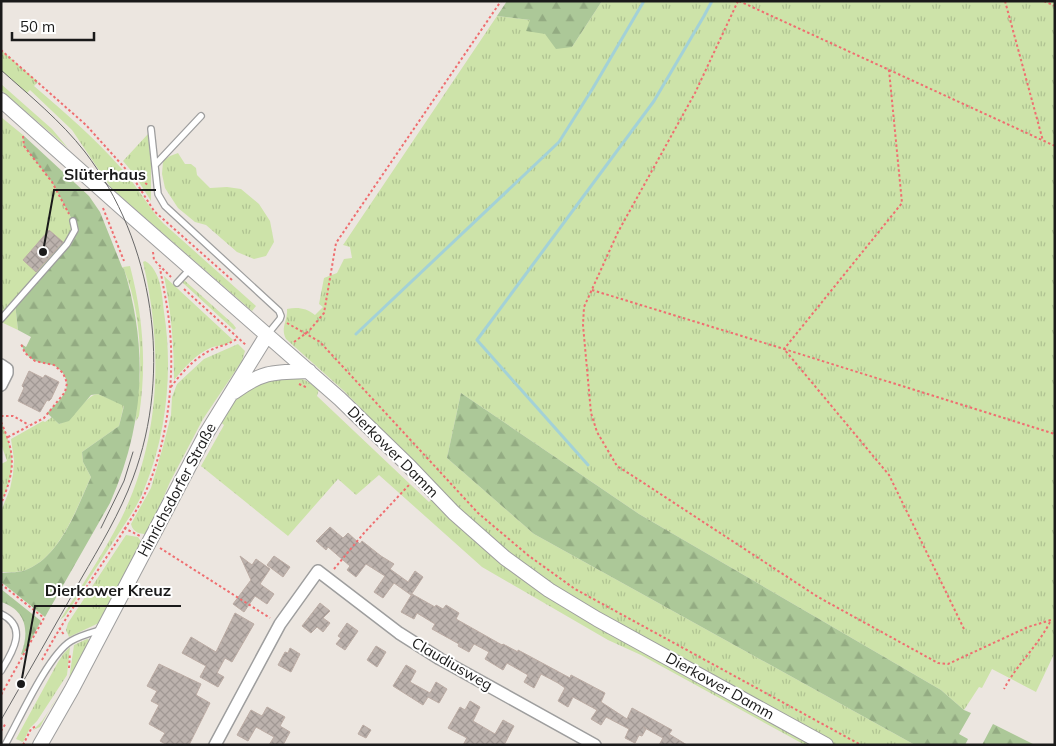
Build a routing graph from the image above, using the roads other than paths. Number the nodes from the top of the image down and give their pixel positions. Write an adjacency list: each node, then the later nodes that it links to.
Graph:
1 (1, 100): 6 (street, Dierkower Damm)
2 (200, 116): 4 (lane)
3 (151, 129): 4 (lane)
4 (155, 165): 9 (lane)
5 (73, 221): 8 (lane)
6 (190, 268): 7 (lane); 9 (street, Dierkower Damm)
7 (177, 283)
8 (1, 318)
9 (267, 335): 11 (street, Dierkower Damm); 13 (street, Hinrichsdorfer Straße)
10 (1, 365): 12 (street)
11 (309, 371): 13 (street, Hinrichsdorfer Straße); 21 (street, Dierkower Damm)
12 (1, 385)
13 (229, 395): 15 (street, Hinrichsdorfer Straße)
14 (1, 614): 16 (lane)
15 (104, 628): 17 (lane); 18 (street, Hinrichsdorfer Straße)
16 (1, 671)
17 (5, 745)
18 (40, 745)
19 (215, 745): 20 (street, Claudiusweg)
20 (595, 745)
21 (826, 745)

